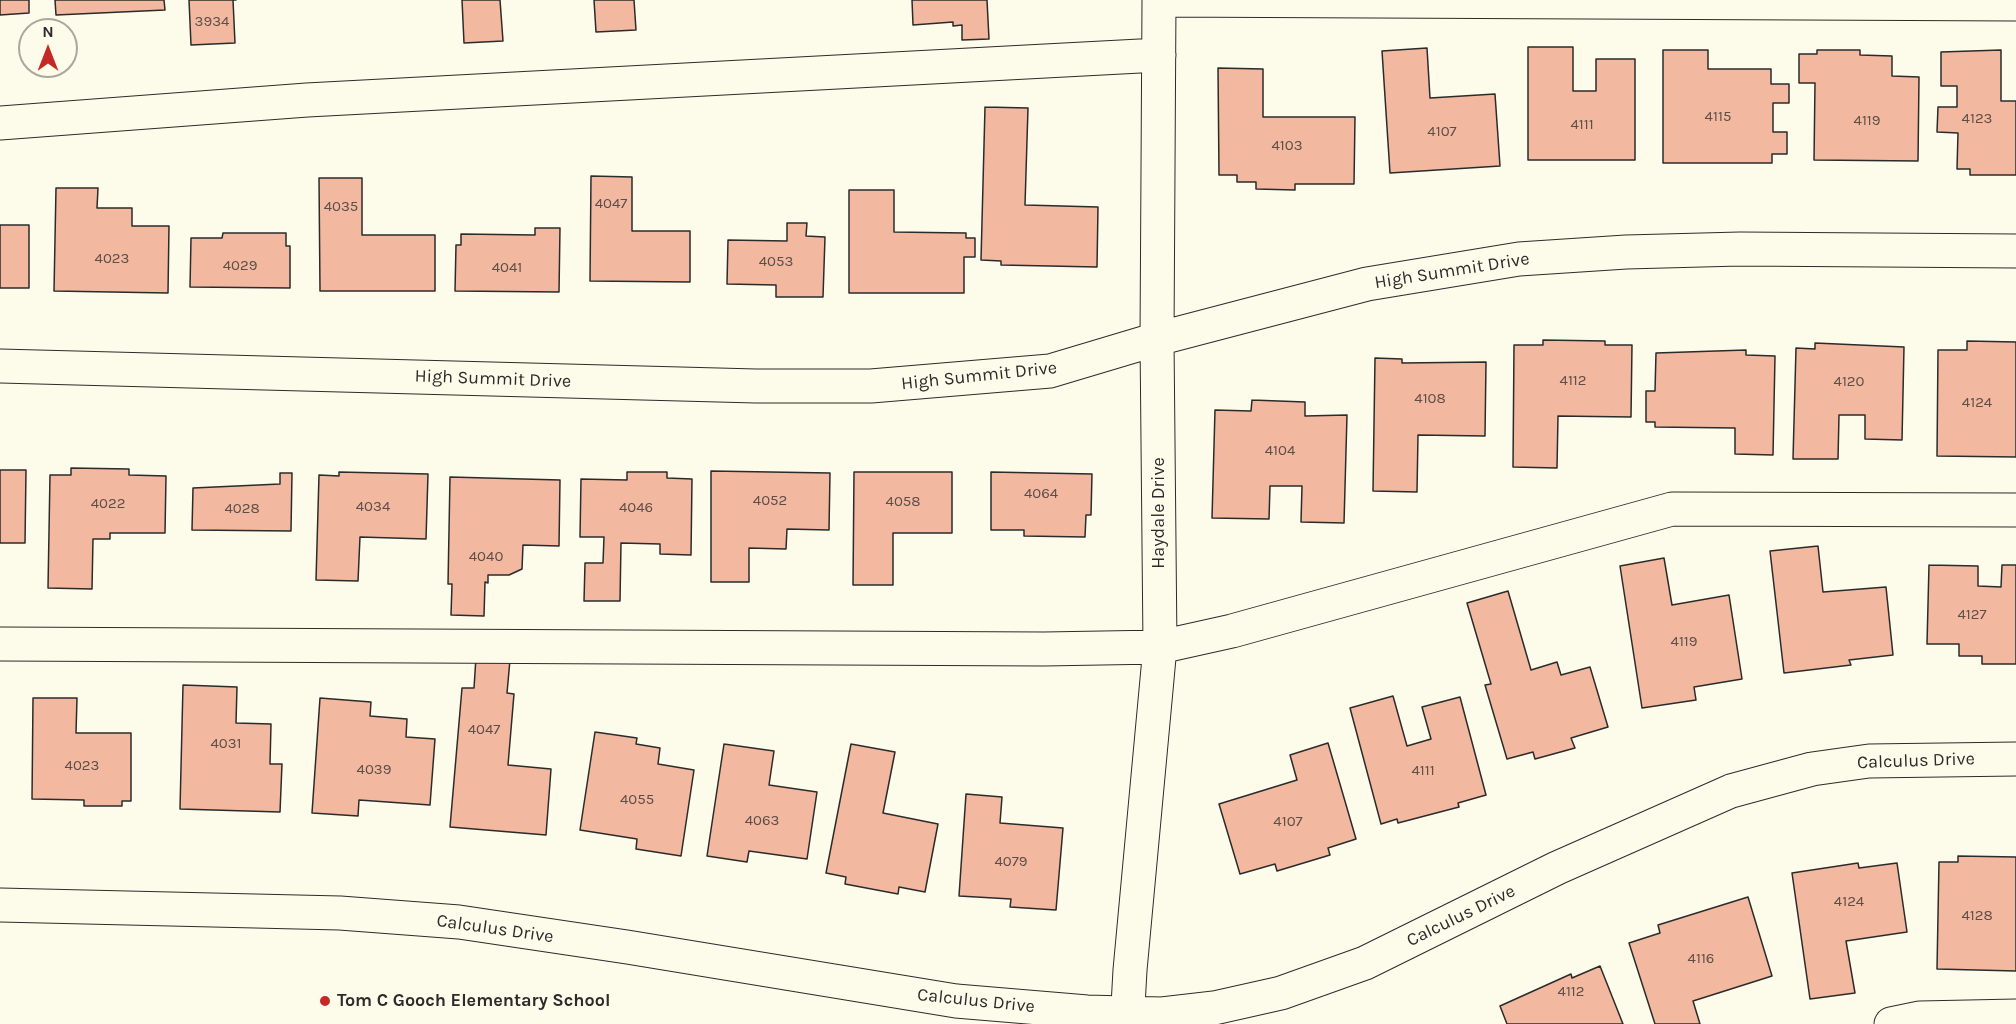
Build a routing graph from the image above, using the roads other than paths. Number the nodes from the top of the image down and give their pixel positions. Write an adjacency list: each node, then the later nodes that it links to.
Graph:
1 (1160, 0): 2 (street); 3 (street, Haydale Drive)
2 (2016, 4)
3 (1159, 55): 4 (street); 6 (street, Haydale Drive)
4 (0, 123)
5 (2016, 252): 6 (street, High Summit Drive)
6 (1157, 339): 7 (street, High Summit Drive); 10 (street, Haydale Drive)
7 (0, 366)
8 (2016, 510): 10 (street)
9 (0, 644): 10 (street)
10 (1160, 647): 14 (street, Haydale Drive)
11 (2016, 759): 14 (street, Calculus Drive)
12 (0, 905): 14 (street, Calculus Drive)
13 (2016, 1016): 15 (street)
14 (1127, 1019)
15 (1891, 1024)

